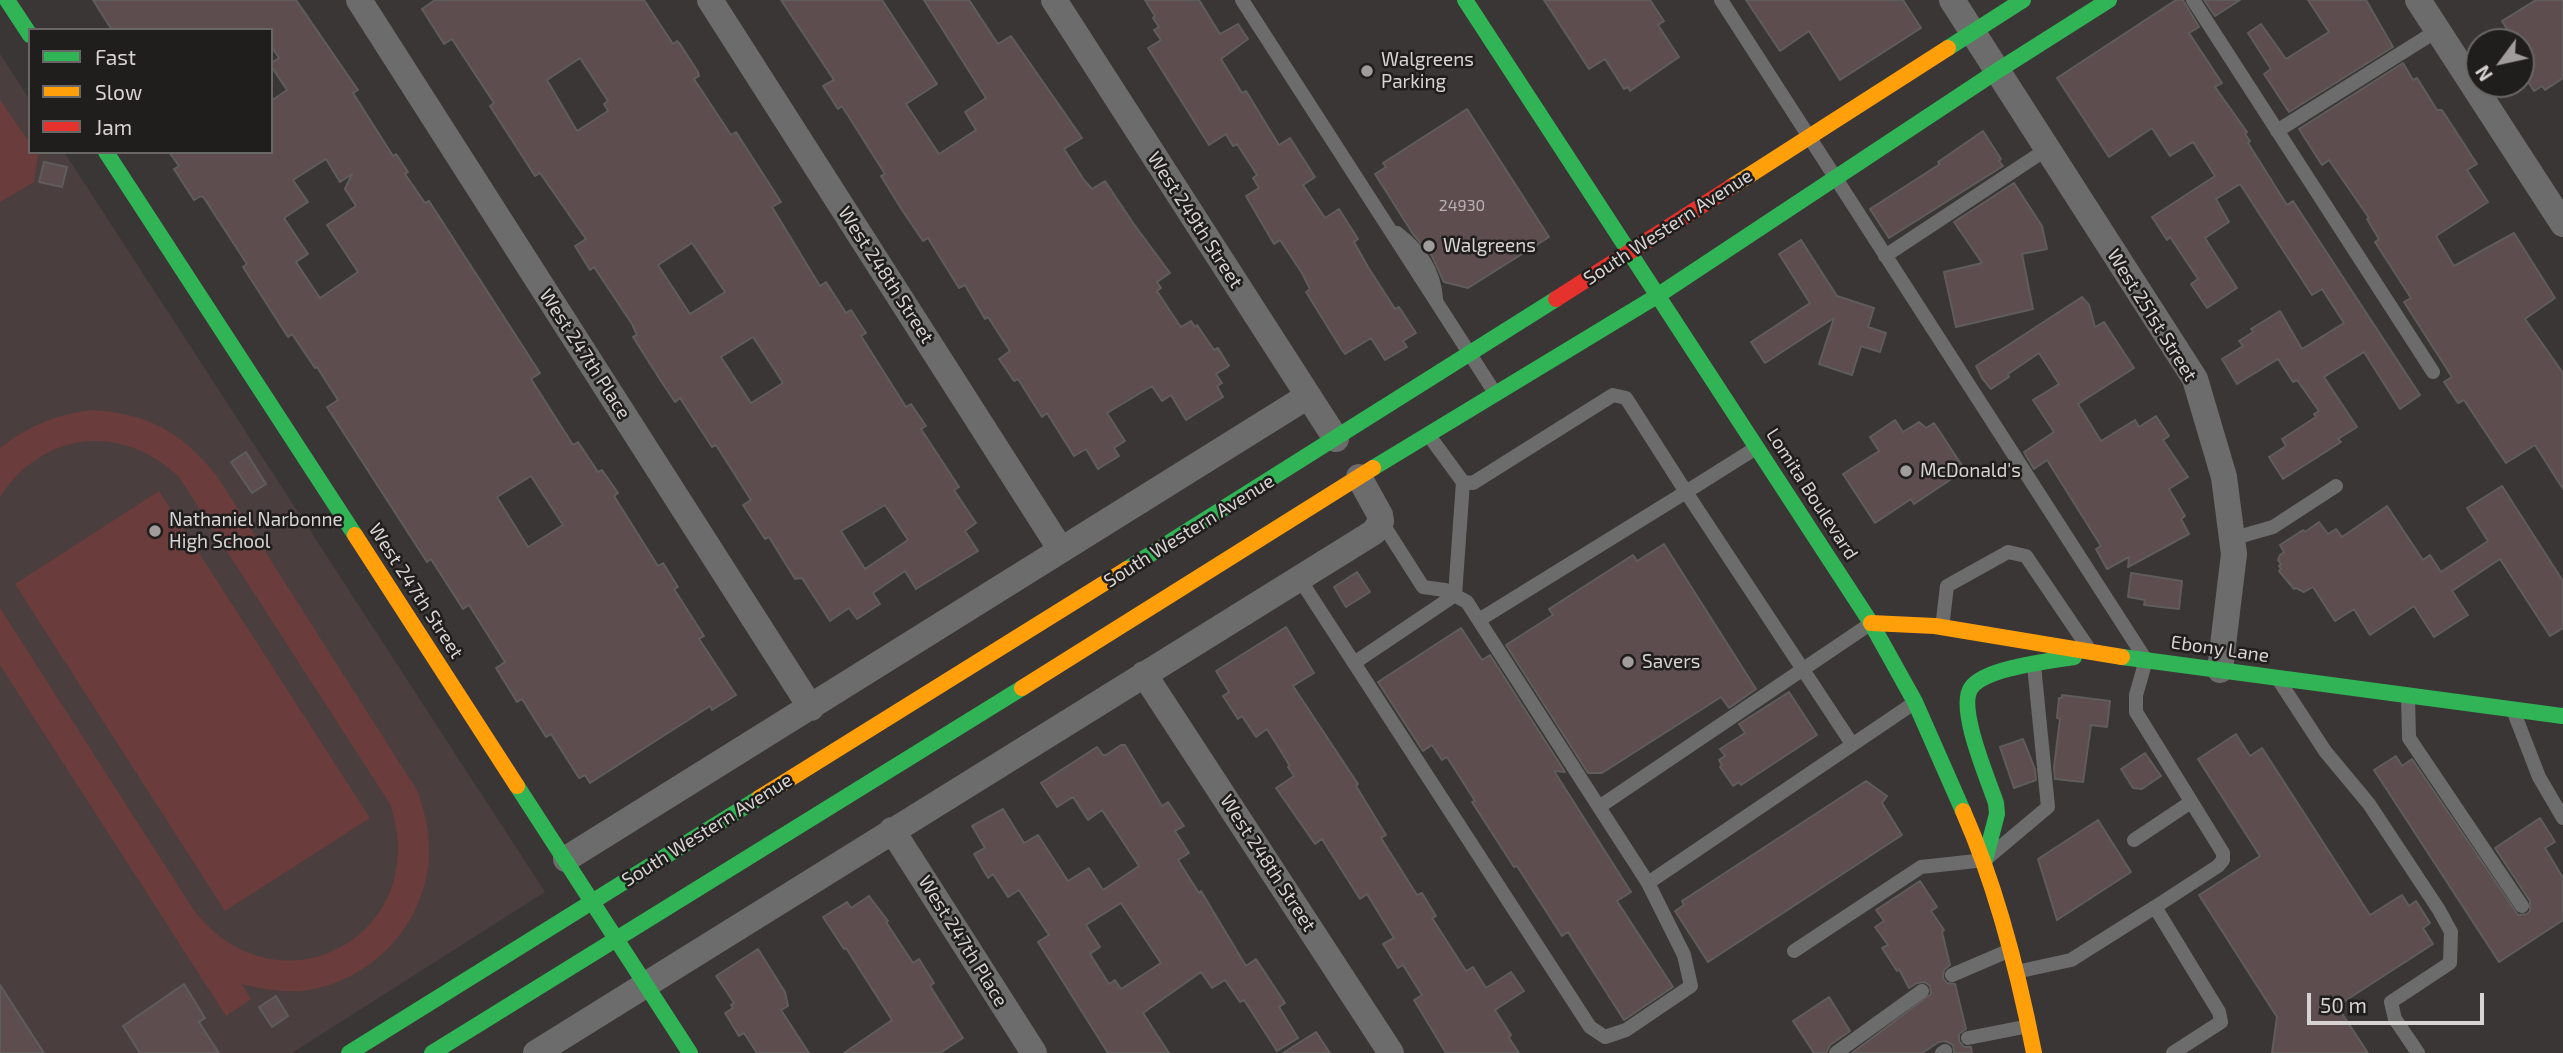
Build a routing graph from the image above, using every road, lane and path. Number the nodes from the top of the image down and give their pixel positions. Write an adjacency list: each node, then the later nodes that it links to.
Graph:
1 (7, 0): 14 (main road)
2 (359, 0): 55 (street, West 247th Place)
3 (710, 0): 39 (street, West 248th Street)
4 (1054, 0): 29 (street, West 249th Street)
5 (1242, 0): 26 (lane)
6 (1465, 0): 23 (main road, Lomita Boulevard)
7 (1721, 0): 18 (lane)
8 (1952, 0): 15 (street, West 251st Street)
9 (2023, 0): 15 (main road, South Western Avenue)
10 (2109, 0): 16 (main road)
11 (2193, 0): 17 (lane)
12 (2418, 0): 13 (street)
13 (2438, 30): 17 (lane); 22 (street)
14 (28, 32)
15 (1972, 32): 16 (street, West 251st Street); 18 (main road, South Western Avenue)
16 (1997, 71): 19 (street, West 251st Street); 21 (main road)
17 (2277, 131): 27 (lane)
18 (1809, 137): 21 (lane); 23 (main road, South Western Avenue)
19 (2047, 149): 24 (lane); 38 (street, West 251st Street)
20 (107, 154): 64 (main road, West 247th Street)
21 (1835, 178): 24 (lane); 25 (main road)
22 (2563, 224)
23 (1629, 252): 25 (main road, Lomita Boulevard); 26 (main road, South Western Avenue)
24 (1885, 256): 46 (lane)
25 (1657, 296): 28 (main road); 32 (main road, Lomita Boulevard)
26 (1469, 354): 28 (lane); 31 (main road, South Western Avenue)
27 (2434, 372)
28 (1495, 394): 30 (main road)
29 (1308, 396): 31 (street, West 249th Street); 39 (street)
30 (1429, 435): 33 (main road); 34 (lane)
31 (1336, 439): 67 (main road, South Western Avenue)
32 (1757, 447): 36 (lane); 43 (main road, Lomita Boulevard)
33 (1359, 477): 37 (street); 70 (main road)
34 (1463, 482): 36 (lane); 41 (lane)
35 (2336, 486): 38 (lane)
36 (1686, 492): 42 (lane); 49 (lane)
37 (1381, 521): 40 (street); 41 (lane)
38 (2231, 539): 50 (street, West 251st Street)
39 (1061, 550): 55 (street)
40 (1299, 578): 47 (lane); 51 (street)
41 (1455, 595): 42 (lane); 47 (lane)
42 (1479, 620): 60 (lane)
43 (1871, 623): 44 (main road, Ebony Lane); 49 (lane); 54 (main road, Lomita Boulevard)
44 (1942, 628): 45 (main road, Ebony Lane); 45 (lane)
45 (2092, 653): 46 (main road, Ebony Lane); 48 (main road)
46 (2146, 660): 50 (main road, Ebony Lane); 59 (lane)
47 (1354, 663): 66 (lane)
48 (2034, 665): 65 (lane); 65 (main road)
49 (1803, 669): 58 (lane); 60 (lane)
50 (2220, 670): 52 (main road, Ebony Lane)
51 (1143, 674): 62 (street); 84 (street, West 248th Street)
52 (2277, 678): 53 (main road, Ebony Lane); 88 (lane)
53 (2408, 695): 56 (main road, Ebony Lane); 68 (lane)
54 (1915, 702): 58 (lane); 65 (main road, Lomita Boulevard)
55 (811, 708): 64 (street)
56 (2512, 709): 57 (main road, Ebony Lane); 61 (lane)
57 (2563, 716)
58 (1852, 744): 66 (lane)
59 (2191, 802): 63 (lane); 69 (lane)
60 (1599, 807): 66 (lane)
61 (2563, 818)
62 (892, 830): 75 (street); 83 (street, West 247th Place)
63 (2134, 840)
64 (566, 859): 67 (main road, West 247th Street)
65 (1985, 860): 71 (lane); 72 (main road, Lomita Boulevard)
66 (1648, 883)
67 (593, 900): 70 (main road, West 247th Street); 79 (main road, South Western Avenue)
68 (2522, 906)
69 (2155, 907): 73 (lane); 87 (lane)
70 (618, 940): 75 (main road, West 247th Street); 80 (main road)
71 (1794, 951)
72 (2010, 951): 73 (main road, Lomita Boulevard); 74 (lane)
73 (2015, 972): 77 (main road, Lomita Boulevard)
74 (1952, 975)
75 (646, 985): 81 (street); 82 (main road, West 247th Street)
76 (1922, 991): 85 (lane)
77 (2029, 1026): 78 (lane); 86 (main road, Lomita Boulevard)
78 (1968, 1038)
79 (349, 1053)
80 (432, 1053)
81 (536, 1053)
82 (690, 1053)
83 (1034, 1053)
84 (1391, 1053)
85 (1836, 1053)
86 (2034, 1053)
87 (2173, 1053)
88 (2418, 1053)

